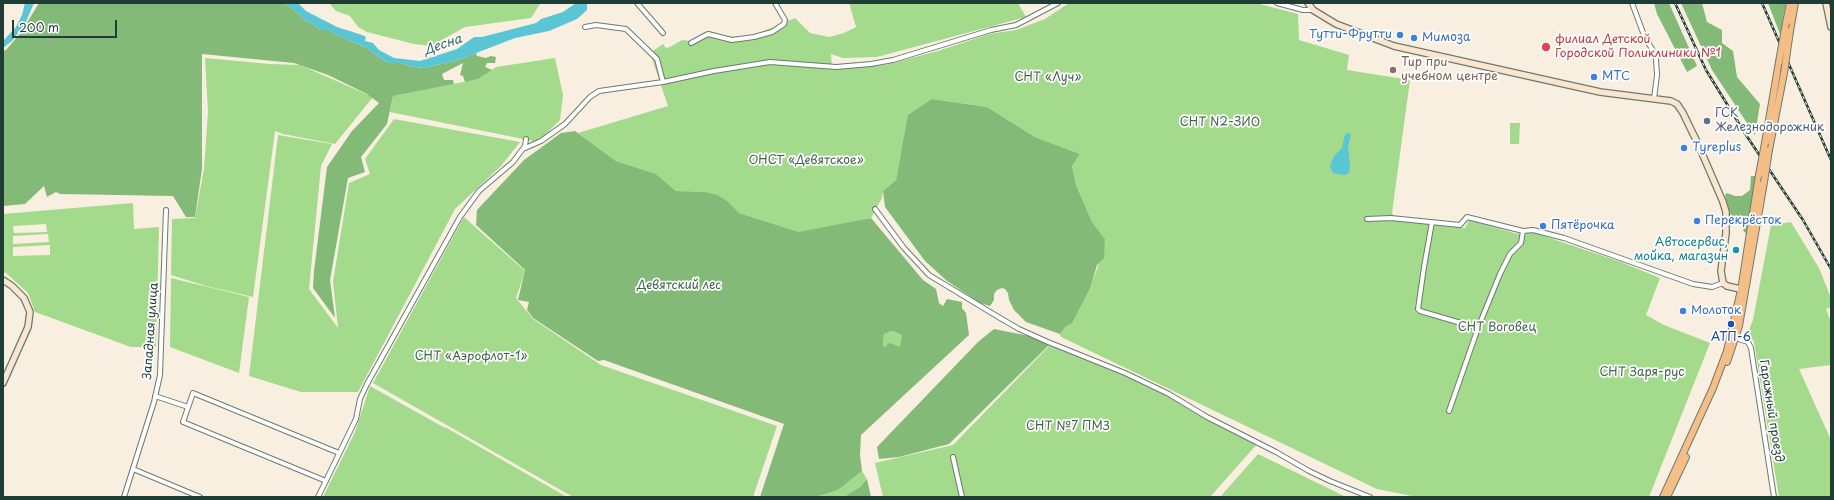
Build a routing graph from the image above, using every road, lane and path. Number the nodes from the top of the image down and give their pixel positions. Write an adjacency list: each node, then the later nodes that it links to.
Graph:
1 (637, 3): 13 (street)
2 (775, 3): 14 (street)
3 (1058, 3): 15 (street)
4 (1277, 3): 10 (street)
5 (1308, 3): 10 (main road)
6 (1632, 3): 16 (street)
7 (1790, 3): 26 (main road, bridge)
8 (1795, 3): 26 (main road, bridge)
9 (1826, 3): 12 (main road)
10 (1313, 10): 16 (main road)
11 (585, 27): 15 (street)
12 (1831, 27)
13 (663, 33)
14 (691, 43)
15 (663, 82): 18 (street)
16 (1654, 99): 25 (main road)
17 (526, 139): 18 (street)
18 (523, 149): 33 (street)
19 (875, 209): 41 (street)
20 (166, 210): 30 (street, Западная улица)
21 (1367, 219): 22 (street)
22 (1432, 222): 23 (street); 27 (street)
23 (1523, 231): 25 (street); 27 (street)
24 (3, 280): 29 (main road)
25 (1723, 283): 26 (main road)
26 (1743, 290): 28 (main road); 42 (main road)
27 (1478, 328): 32 (street)
28 (1735, 338): 43 (main road); 44 (street, Гаражный проезд)
29 (3, 383)
30 (155, 396): 31 (street); 35 (street, Западная улица)
31 (188, 407): 33 (street); 36 (street)
32 (1449, 411)
33 (339, 453): 36 (street)
34 (953, 457): 40 (street)
35 (132, 469): 37 (street, Западная улица); 38 (street)
36 (326, 481): 39 (street)
37 (124, 497)
38 (200, 497)
39 (318, 497)
40 (962, 497)
41 (1370, 497)
42 (1663, 497)
43 (1667, 497)
44 (1774, 497)

